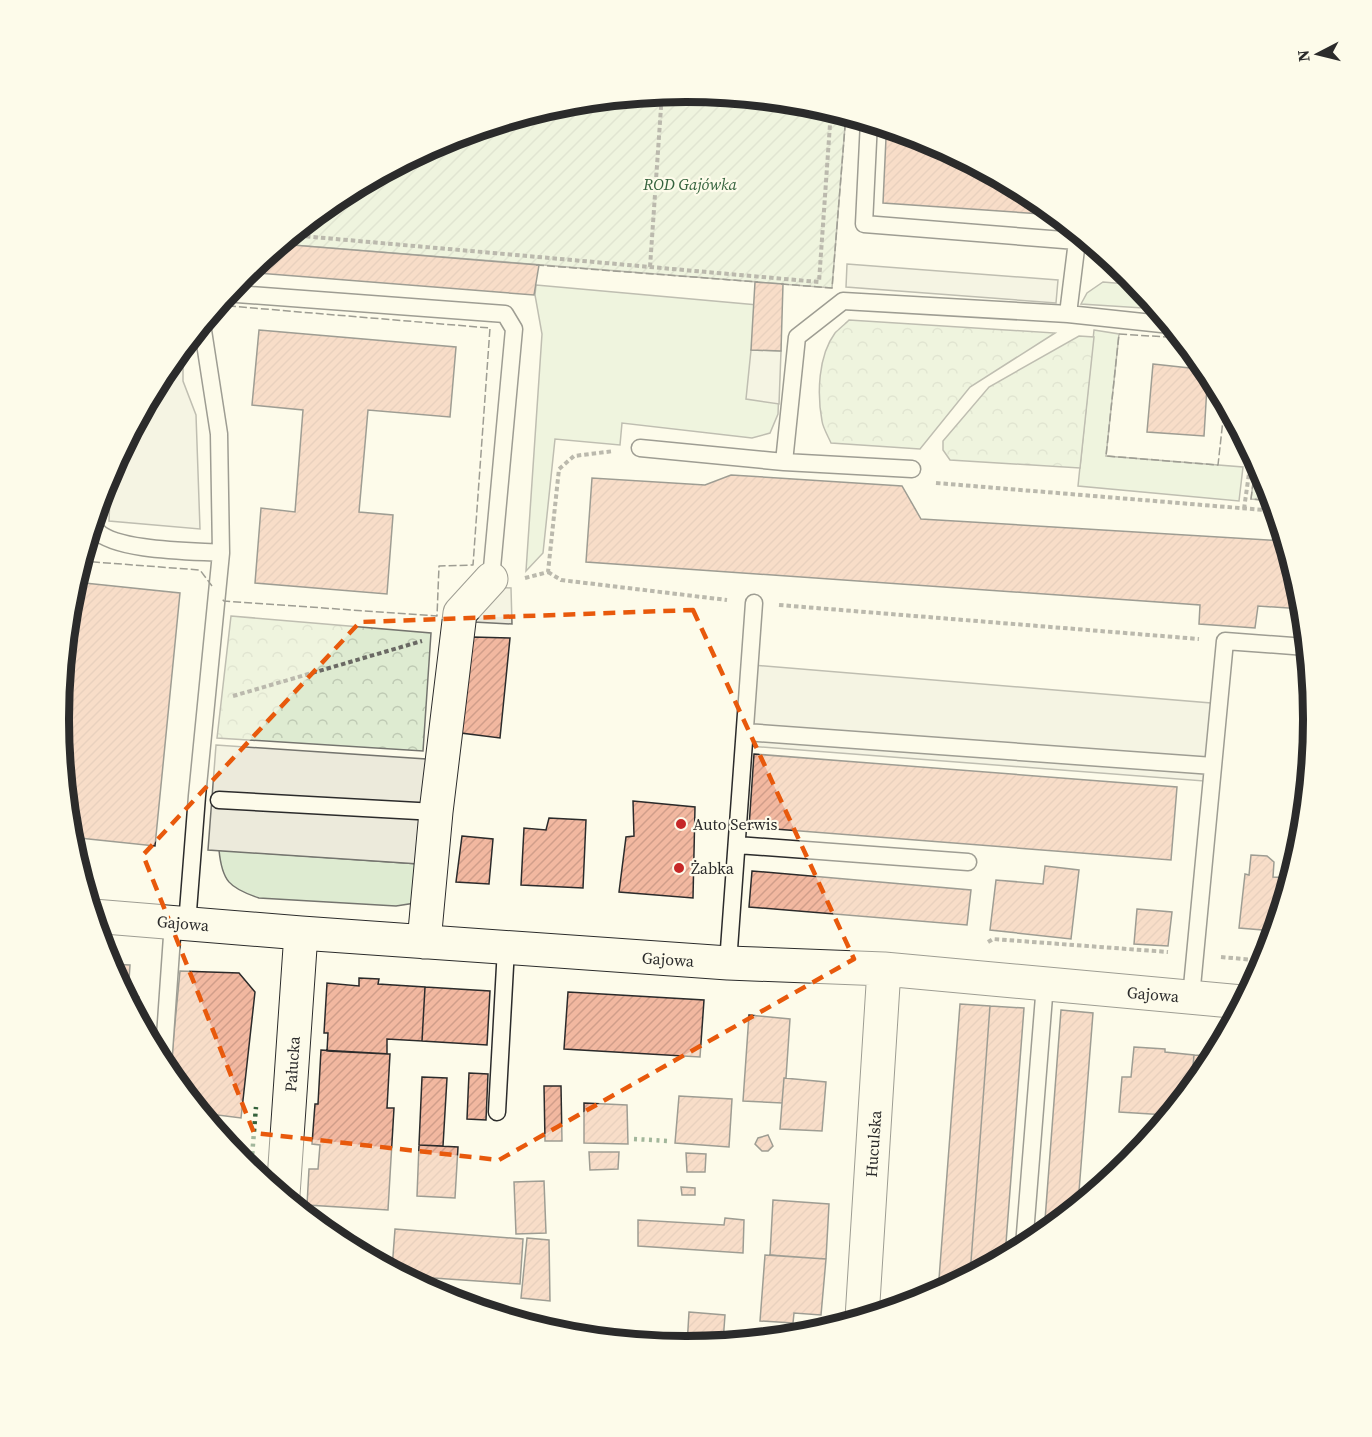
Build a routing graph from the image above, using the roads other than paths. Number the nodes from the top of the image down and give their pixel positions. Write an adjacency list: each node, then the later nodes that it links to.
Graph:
1 (869, 130): 2 (lane)
2 (1076, 240)
3 (1082, 246): 5 (lane)
4 (239, 294): 13 (lane)
5 (1068, 314): 6 (lane); 9 (lane)
6 (1159, 324)
7 (204, 335): 12 (lane)
8 (640, 448): 9 (lane)
9 (784, 462): 10 (lane)
10 (912, 469)
11 (98, 533): 12 (lane)
12 (220, 553): 23 (lane)
13 (491, 579): 19 (street)
14 (754, 603): 16 (lane)
15 (1299, 646): 17 (lane)
16 (745, 732): 17 (lane); 20 (lane)
17 (1213, 766): 30 (lane)
18 (219, 800): 19 (lane)
19 (436, 812): 25 (street)
20 (737, 845): 21 (lane); 27 (lane)
21 (968, 862)
22 (102, 917): 23 (street, Gajowa)
23 (180, 923): 24 (street, Gajowa); 32 (lane)
24 (301, 933): 25 (street, Gajowa); 34 (street, Pałucka)
25 (424, 942): 26 (street, Gajowa)
26 (506, 948): 27 (street, Gajowa); 33 (lane)
27 (728, 963): 28 (street, Gajowa)
28 (884, 969): 29 (street, Gajowa); 36 (street, Huculska)
29 (1045, 984): 30 (street, Gajowa); 35 (lane)
30 (1191, 997): 31 (street, Gajowa)
31 (1234, 1001)
32 (165, 1048)
33 (497, 1112)
34 (284, 1186)
35 (1025, 1234)
36 (863, 1309)

